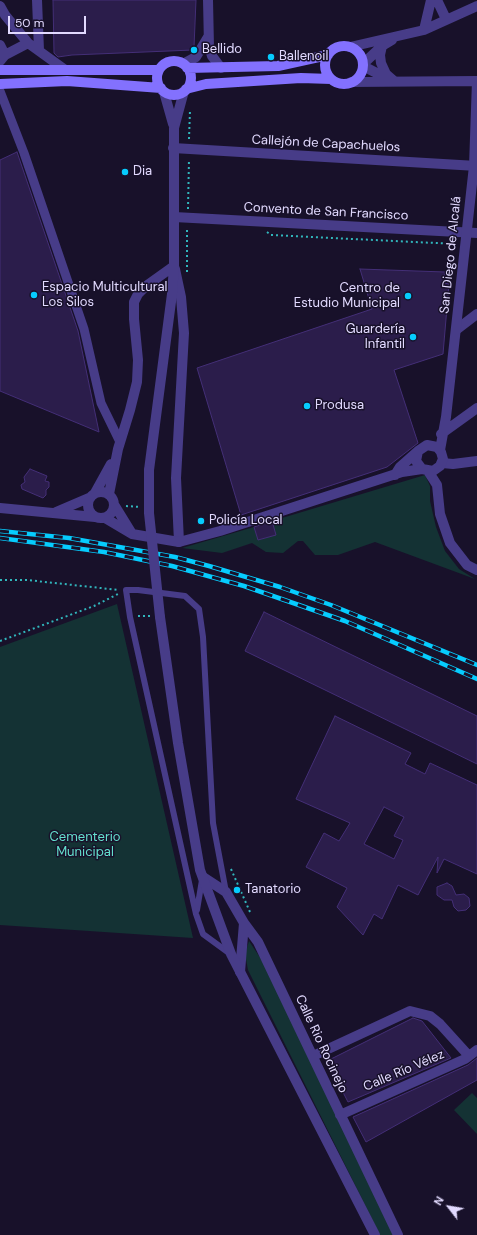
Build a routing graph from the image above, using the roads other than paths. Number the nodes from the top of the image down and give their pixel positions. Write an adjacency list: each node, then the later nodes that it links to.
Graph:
1 (37, 0): 15 (street)
2 (208, 0): 10 (street)
3 (430, 0): 8 (street)
4 (437, 0): 7 (street)
5 (0, 6): 11 (street)
6 (477, 6): 7 (street)
7 (446, 19): 8 (street)
8 (424, 30): 9 (street)
9 (399, 36): 13 (street); 14 (street)
10 (208, 37): 19 (street); 20 (street)
11 (28, 42): 15 (street); 17 (street)
12 (0, 45): 17 (street)
13 (382, 46): 18 (street); 25 (street)
14 (350, 47): 16 (main road); 18 (main road)
15 (39, 50): 21 (street)
16 (328, 55): 20 (main road); 24 (main road)
17 (2, 58)
18 (363, 65): 25 (street); 27 (main road)
19 (185, 66): 20 (main road); 23 (main road); 30 (main road)
20 (221, 68)
21 (64, 69): 22 (main road); 23 (main road)
22 (0, 70)
23 (159, 70): 29 (main road)
24 (331, 79): 27 (main road); 30 (main road)
25 (394, 81): 26 (street); 27 (street)
26 (477, 81): 34 (street, San Diego de Alcalá)
27 (351, 82)
28 (0, 84): 29 (main road)
29 (162, 90): 30 (main road); 32 (street)
30 (185, 90): 32 (street)
31 (0, 91): 43 (street)
32 (174, 128): 33 (street)
33 (173, 148): 34 (street, Callejón de Capachuelos); 35 (street)
34 (476, 166): 36 (street, San Diego de Alcalá)
35 (174, 217): 36 (street, Convento de San Francisco); 37 (street)
36 (472, 232): 39 (street, San Diego de Alcalá)
37 (174, 266): 43 (street); 59 (street); 61 (street, bridge)
38 (477, 314): 39 (street)
39 (456, 330): 41 (street, San Diego de Alcalá)
40 (477, 408): 41 (street)
41 (443, 432): 42 (street); 44 (street, San Diego de Alcalá)
42 (427, 445): 44 (street); 45 (street)
43 (119, 446): 51 (street); 52 (street)
44 (440, 450): 47 (street)
45 (418, 451): 48 (street); 49 (street)
46 (477, 461): 47 (street)
47 (440, 465): 48 (street); 50 (street)
48 (425, 470): 49 (street); 50 (street)
49 (395, 475): 59 (street)
50 (437, 485): 60 (street)
51 (109, 494): 52 (street); 53 (street)
52 (93, 495): 55 (street); 56 (street)
53 (115, 506): 57 (street); 58 (street)
54 (0, 508): 55 (street)
55 (53, 513): 56 (street)
56 (95, 517): 57 (street)
57 (106, 518): 58 (street)
58 (132, 534): 59 (street)
59 (179, 542)
60 (477, 570)
61 (203, 877): 62 (street, Calle Rio Rocinejo); 63 (lane); 65 (street)
62 (226, 892): 63 (lane); 64 (street, Calle Rio Rocinejo)
63 (196, 914): 65 (lane)
64 (244, 923): 66 (street); 68 (street, Calle Rio Rocinejo)
65 (231, 954): 66 (street)
66 (240, 972): 70 (street)
67 (473, 1053): 68 (street); 69 (street, Calle Río Vélez)
68 (313, 1056): 69 (street, Calle Rio Rocinejo)
69 (340, 1115): 71 (street, Calle Rio Rocinejo)
70 (375, 1235)
71 (398, 1235)

